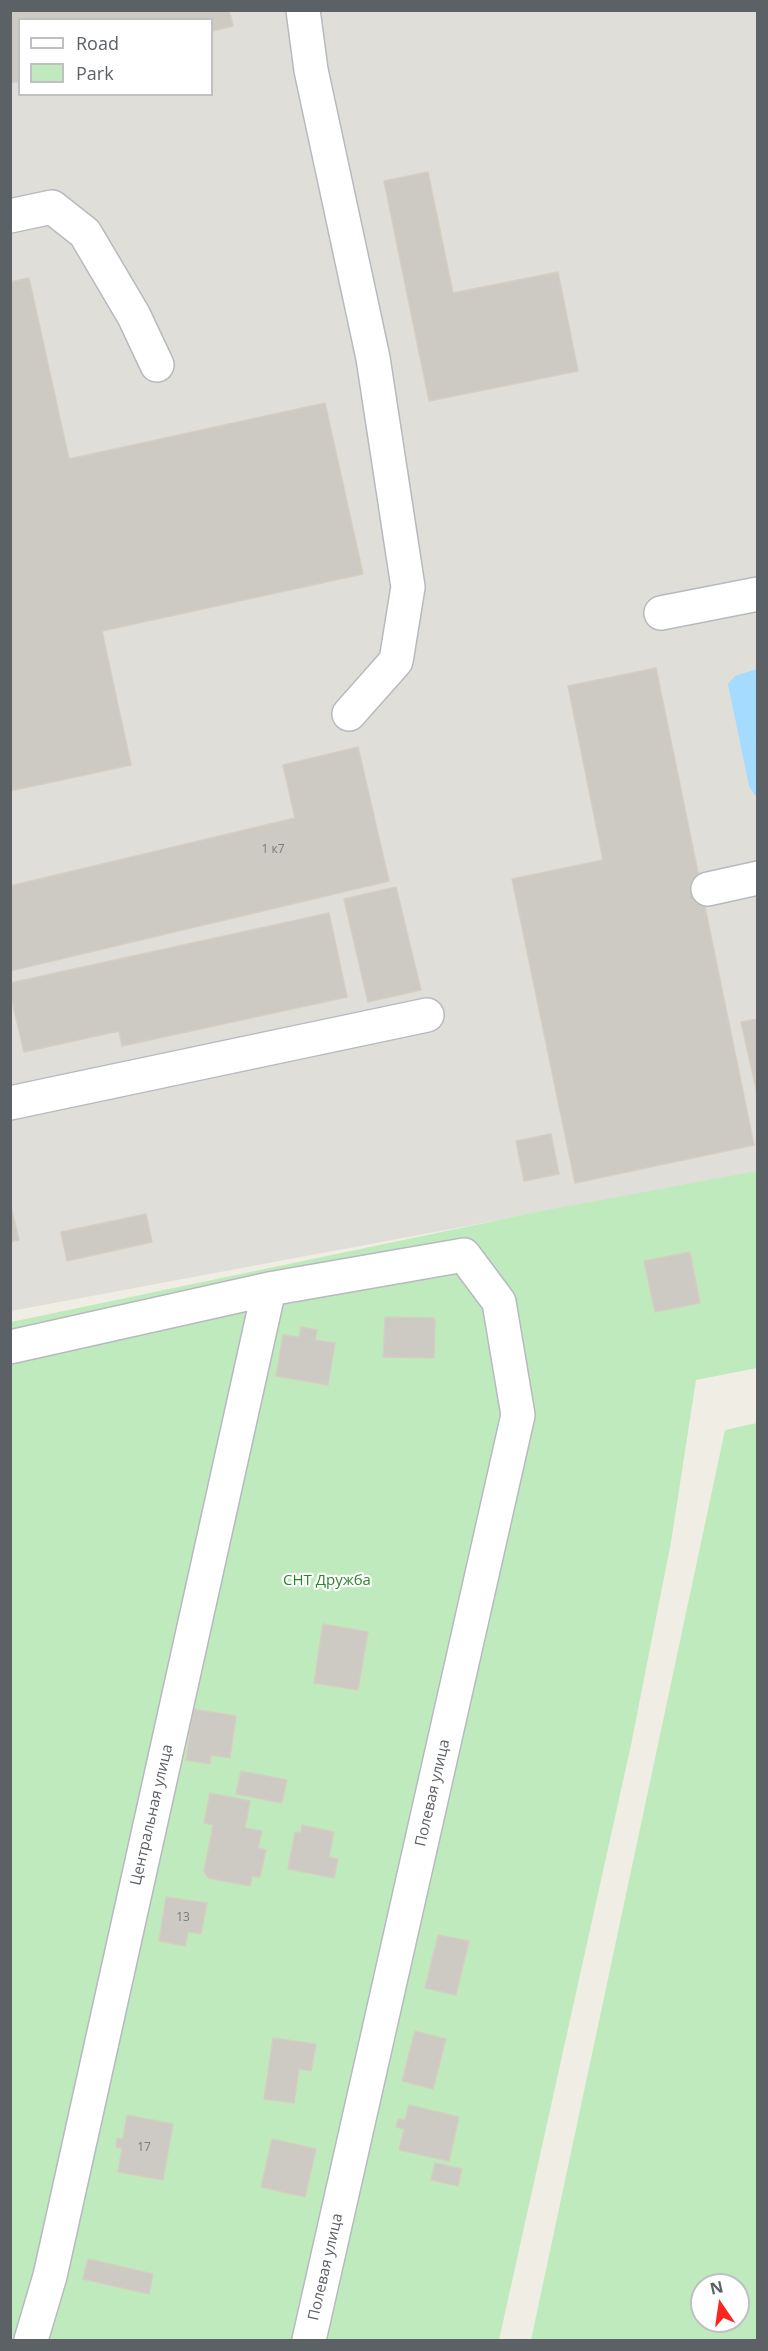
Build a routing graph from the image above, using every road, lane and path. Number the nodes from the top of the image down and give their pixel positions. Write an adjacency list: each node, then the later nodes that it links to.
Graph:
1 (303, 10): 6 (street)
2 (10, 216): 3 (street)
3 (157, 365)
4 (758, 594): 5 (street)
5 (661, 613)
6 (350, 714)
7 (758, 878): 8 (street)
8 (708, 888)
9 (427, 1015): 10 (street)
10 (10, 1103)
11 (269, 1289): 12 (street); 13 (street, Центральная улица); 14 (street, Полевая улица)
12 (10, 1347)
13 (31, 2340)
14 (309, 2340)

